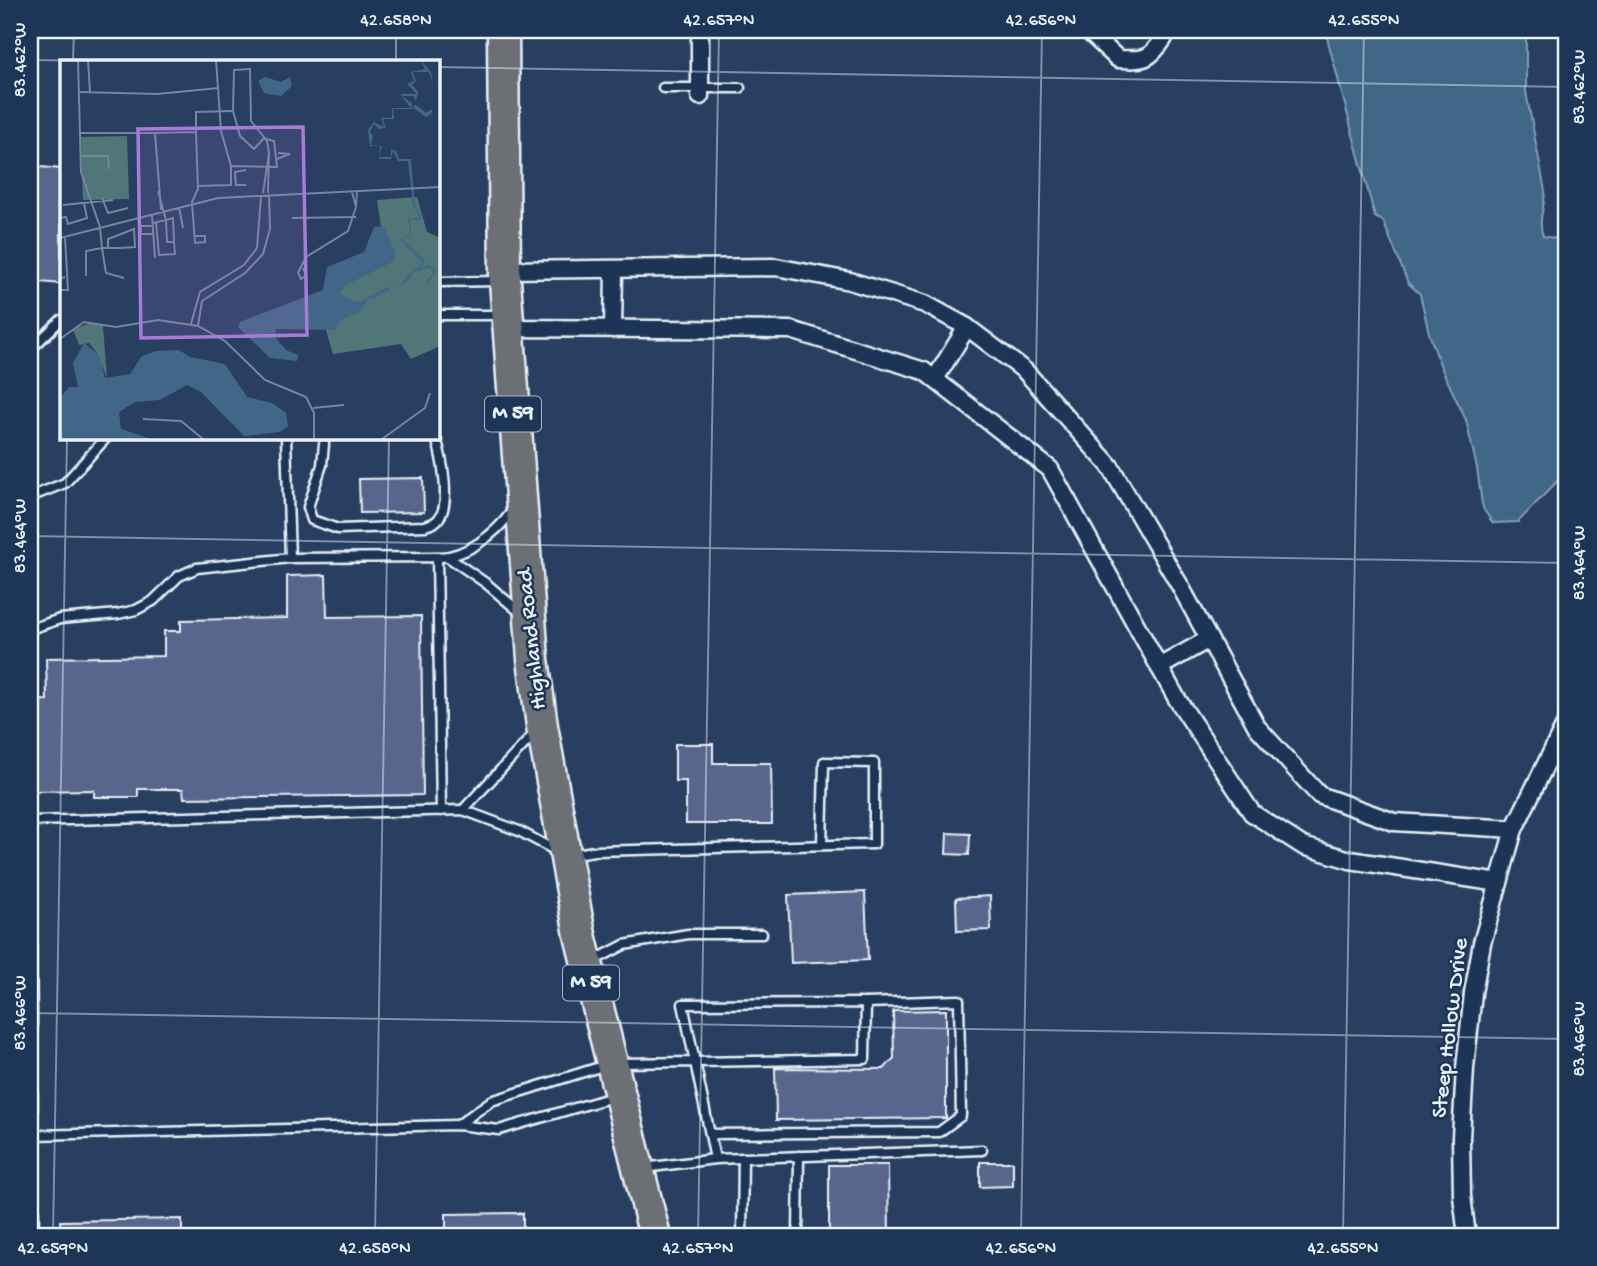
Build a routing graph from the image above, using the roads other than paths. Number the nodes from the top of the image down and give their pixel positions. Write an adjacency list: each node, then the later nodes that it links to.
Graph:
1 (503, 30): 9 (highway, Highland Road / M 59)
2 (700, 30): 7 (street)
3 (1087, 30): 4 (street)
4 (1163, 30)
5 (663, 88): 7 (lane)
6 (740, 88): 7 (lane)
7 (700, 92)
8 (614, 270): 9 (street); 14 (street); 15 (street)
9 (505, 275): 10 (lane); 13 (highway, Highland Road / M 59)
10 (439, 282)
11 (439, 315): 13 (lane)
12 (60, 321): 16 (lane)
13 (507, 321): 15 (street); 23 (highway, Highland Road / M 59)
14 (967, 327): 17 (street); 29 (street)
15 (613, 329): 17 (street)
16 (30, 350)
17 (934, 379): 30 (street)
18 (105, 439): 22 (lane)
19 (286, 439): 26 (lane)
20 (437, 441): 21 (lane)
21 (324, 444)
22 (30, 497)
23 (519, 500): 25 (lane); 27 (highway, Highland Road / M 59)
24 (438, 557): 25 (lane); 26 (lane); 34 (lane)
25 (448, 557): 27 (lane)
26 (290, 558): 28 (lane)
27 (529, 620): 32 (highway, Highland Road / M 59)
28 (30, 629)
29 (1209, 639): 30 (street); 36 (street)
30 (1159, 667): 39 (street)
31 (1567, 721): 36 (street, Steep Hollow Drive)
32 (542, 726): 33 (lane); 38 (highway, Highland Road / M 59)
33 (463, 810): 34 (lane); 38 (lane)
34 (441, 811): 35 (lane)
35 (30, 821): 48 (lane)
36 (1514, 829): 39 (street, Steep Hollow Drive)
37 (822, 845): 37 (lane); 38 (lane)
38 (566, 856): 41 (highway, Highland Road / M 59)
39 (1499, 883): 58 (street, Steep Hollow Drive)
40 (762, 934): 41 (lane)
41 (587, 963): 44 (highway, Highland Road / M 59)
42 (866, 1003): 43 (lane); 43 (lane); 47 (lane)
43 (695, 1062): 44 (lane); 47 (lane)
44 (611, 1063): 45 (highway, Highland Road / M 59); 46 (lane)
45 (619, 1096): 46 (lane); 53 (highway, Highland Road / M 59)
46 (458, 1125): 48 (lane)
47 (710, 1134): 52 (lane)
48 (33, 1135): 54 (lane)
49 (982, 1150): 50 (lane)
50 (799, 1156): 51 (lane); 57 (lane)
51 (743, 1158): 52 (lane); 56 (lane)
52 (715, 1159): 53 (lane)
53 (638, 1169): 55 (highway, Highland Road / M 59)
54 (34, 1236)
55 (655, 1236)
56 (742, 1236)
57 (798, 1236)
58 (1467, 1236)

